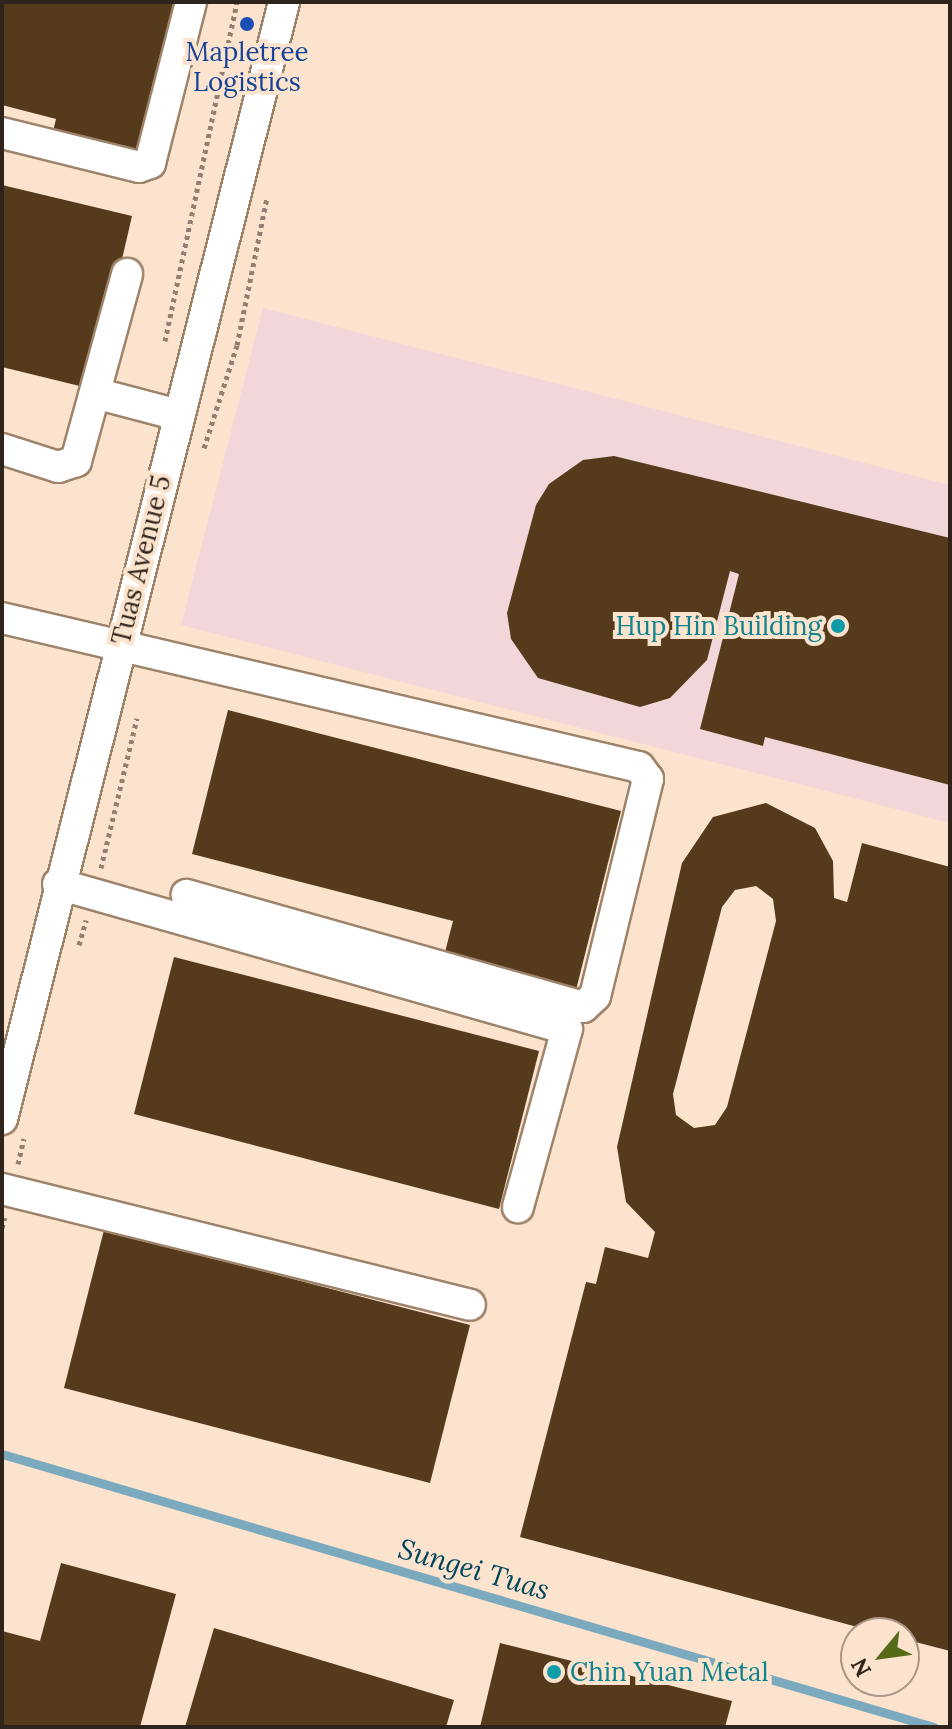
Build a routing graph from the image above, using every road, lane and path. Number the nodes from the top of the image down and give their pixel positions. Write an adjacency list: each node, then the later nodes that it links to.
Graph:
1 (191, 2): 4 (street)
2 (237, 2): 6 (path)
3 (284, 2): 8 (street, Tuas Avenue 5)
4 (2, 133)
5 (127, 274): 7 (street)
6 (164, 345)
7 (95, 393): 8 (street); 9 (street)
8 (178, 415): 11 (street, Tuas Avenue 5)
9 (2, 449)
10 (2, 618): 11 (street)
11 (120, 641): 12 (street, Tuas Avenue 5); 13 (street)
12 (58, 884): 14 (street, Tuas Avenue 5); 16 (street)
13 (186, 895)
14 (2, 1119)
15 (2, 1189): 17 (street)
16 (518, 1207)
17 (470, 1305)

